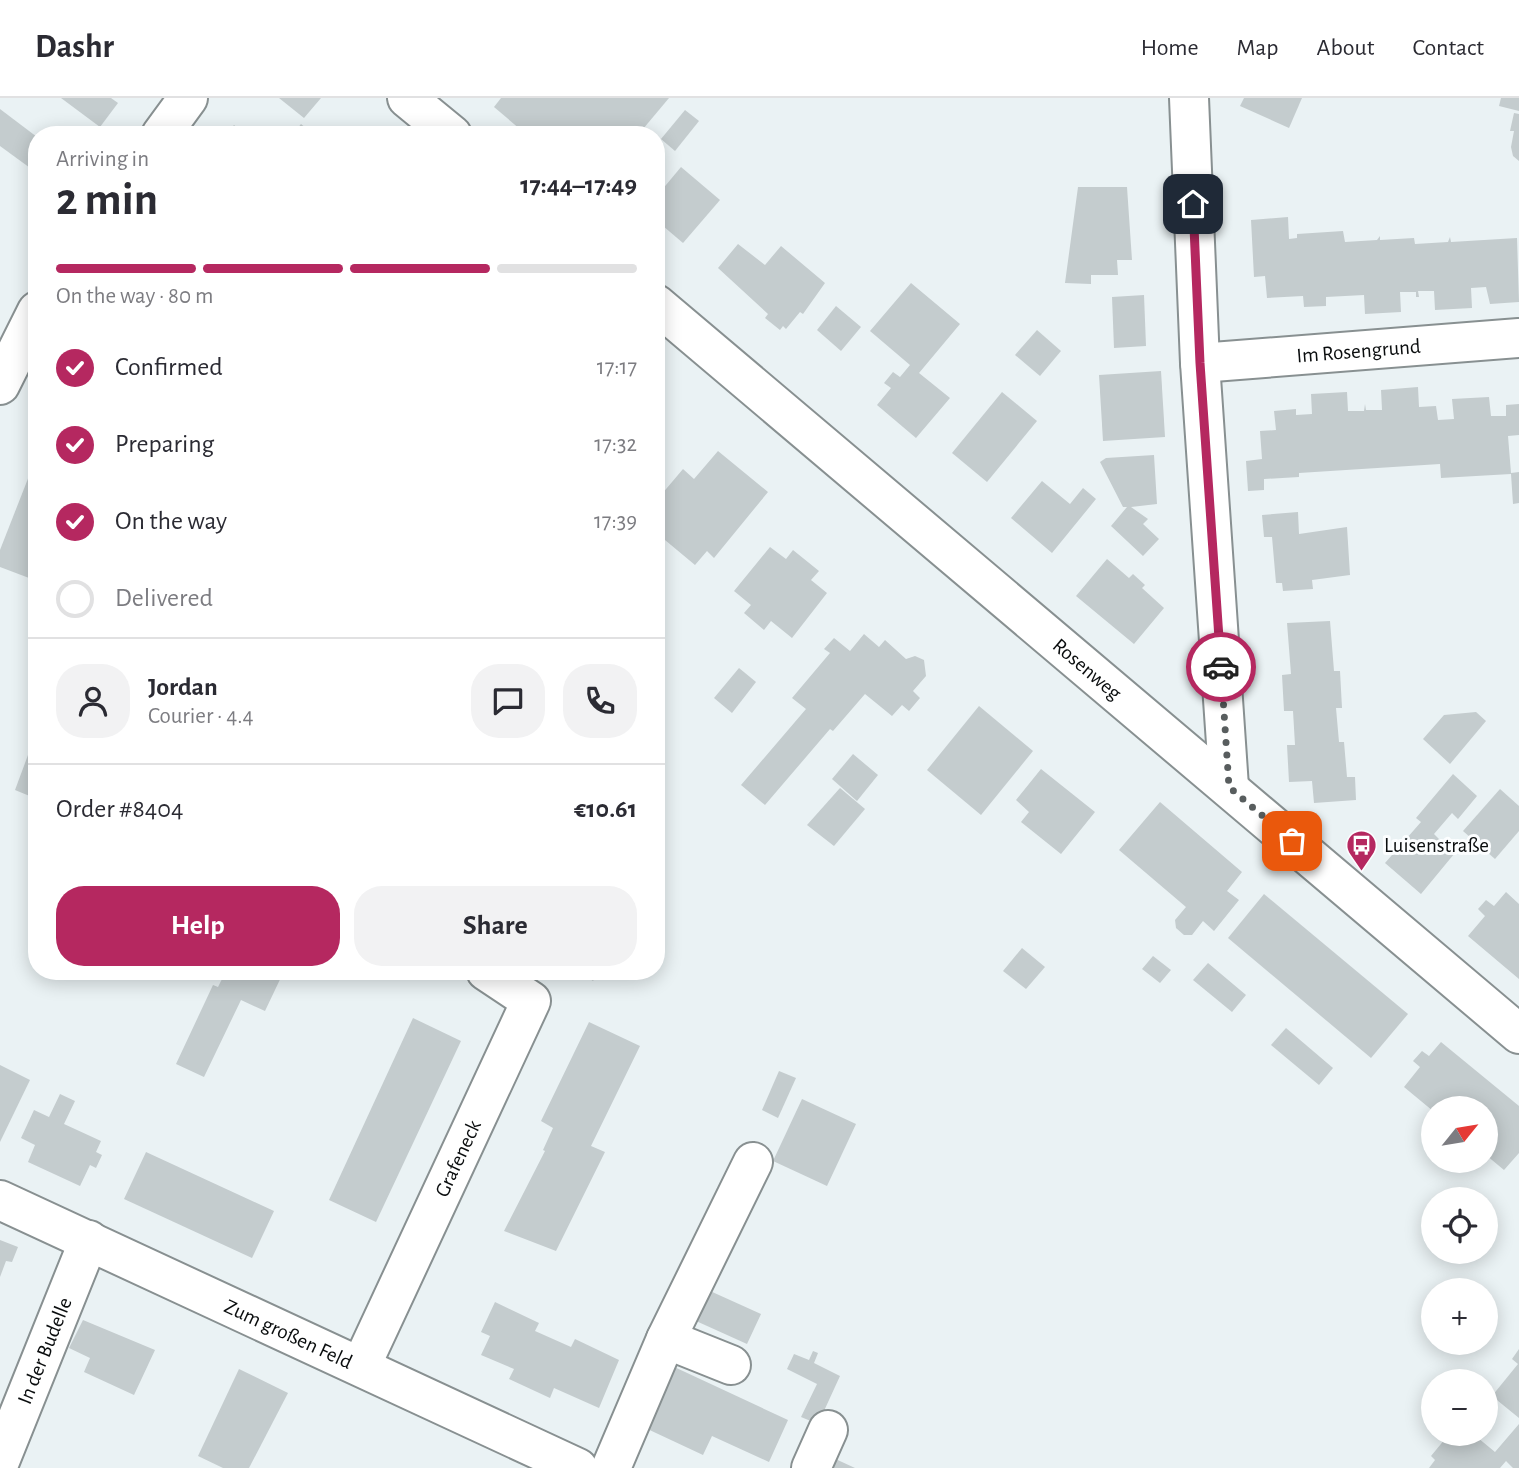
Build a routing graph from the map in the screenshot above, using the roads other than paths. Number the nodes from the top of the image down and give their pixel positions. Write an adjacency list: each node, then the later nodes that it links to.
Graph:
1 (188, 98): 4 (street)
2 (407, 98): 5 (street)
3 (1189, 98): 9 (street)
4 (168, 126)
5 (441, 126)
6 (665, 312): 11 (street, Rosenweg)
7 (28, 329): 10 (street)
8 (1519, 338): 9 (street, Im Rosengrund)
9 (1200, 363): 11 (street)
10 (0, 385)
11 (1229, 787): 13 (street, Rosenweg)
12 (500, 980): 19 (street, Grafeneck)
13 (1519, 1034)
14 (753, 1162): 17 (street)
15 (0, 1200): 16 (street, Zum großen Feld)
16 (89, 1240): 19 (street, Zum großen Feld); 21 (street, In der Budelle)
17 (666, 1339): 18 (street); 23 (street)
18 (731, 1365)
19 (361, 1366): 22 (street, Zum großen Feld)
20 (828, 1430): 24 (street)
21 (0, 1461)
22 (578, 1468)
23 (611, 1468)
24 (811, 1468)

